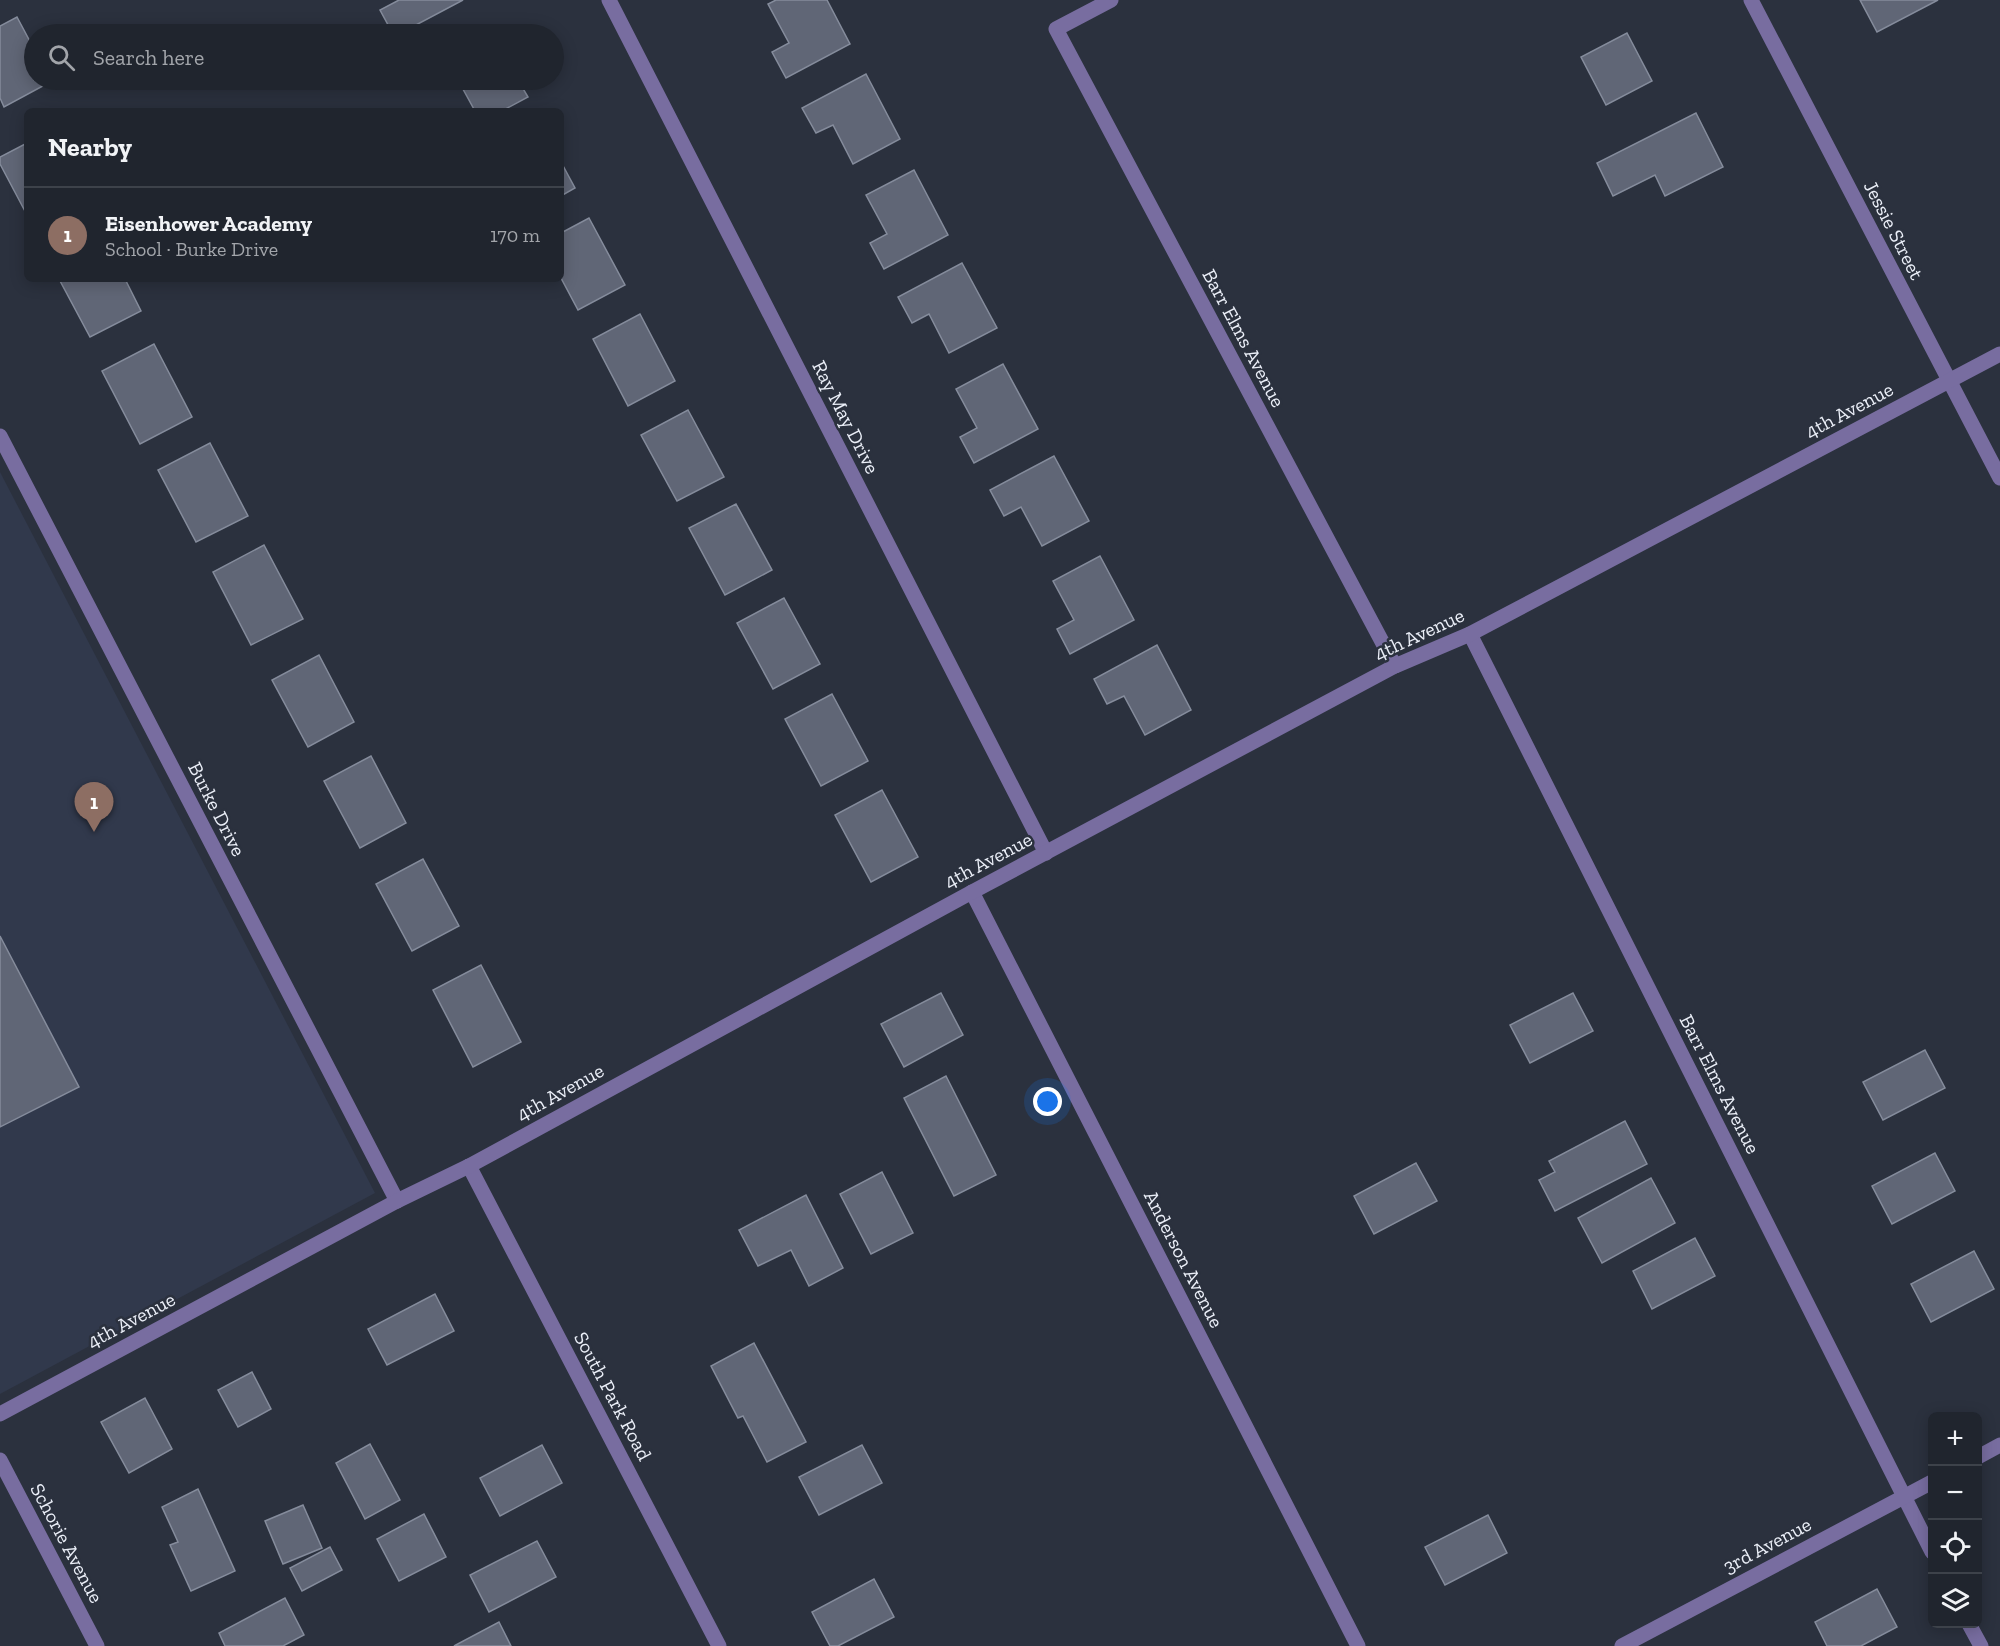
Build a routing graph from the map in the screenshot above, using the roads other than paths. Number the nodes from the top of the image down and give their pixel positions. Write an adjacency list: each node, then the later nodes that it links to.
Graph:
1 (609, 0): 11 (street, Ray May Drive)
2 (1111, 0): 10 (street, Barr Elms Avenue)
3 (1751, 0): 5 (street, Jessie Street)
4 (2000, 354): 5 (street, 4th Avenue)
5 (1949, 381): 8 (street, Jessie Street); 9 (street, 4th Avenue)
6 (0, 436): 7 (street, Burke Drive)
7 (6, 462): 14 (street, Burke Drive)
8 (2000, 478)
9 (1470, 634): 10 (street, 4th Avenue); 20 (street, Barr Elms Avenue)
10 (1395, 666): 11 (street, 4th Avenue)
11 (1046, 853): 12 (street, 4th Avenue)
12 (972, 892): 13 (street, 4th Avenue); 25 (street, Anderson Avenue)
13 (469, 1166): 14 (street, 4th Avenue); 24 (street, South Park Road)
14 (397, 1201): 15 (street, 4th Avenue)
15 (0, 1414)
16 (2000, 1445): 17 (street)
17 (1982, 1455)
18 (0, 1460): 23 (street, Schorie Avenue)
19 (1928, 1484): 20 (street, 3rd Avenue)
20 (1904, 1497): 21 (street, Barr Elms Avenue); 26 (street, 3rd Avenue)
21 (1928, 1544)
22 (1972, 1628): 27 (street)
23 (97, 1646)
24 (719, 1646)
25 (1358, 1646)
26 (1622, 1646)
27 (1981, 1646)

